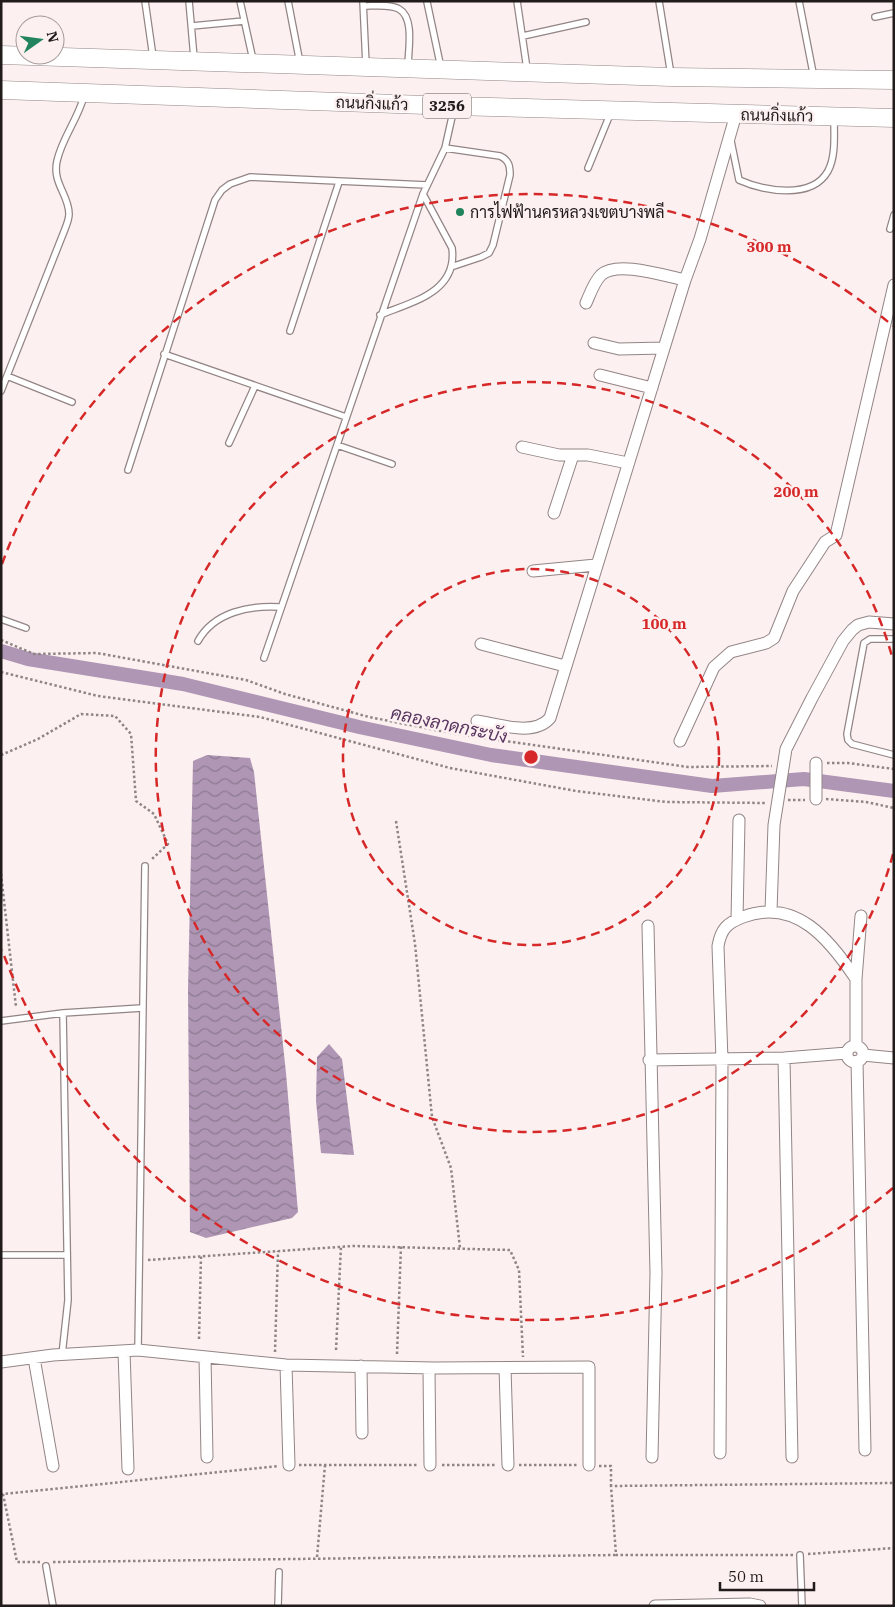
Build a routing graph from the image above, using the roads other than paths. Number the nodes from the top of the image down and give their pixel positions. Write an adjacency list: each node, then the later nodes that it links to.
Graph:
1 (145, 1): 17 (lane)
2 (189, 1): 14 (lane)
3 (240, 1): 12 (lane)
4 (288, 1): 20 (lane)
5 (517, 1): 15 (lane)
6 (659, 1): 25 (lane)
7 (799, 1): 26 (lane)
8 (427, 2): 23 (lane)
9 (364, 4): 21 (lane); 22 (lane)
10 (894, 13): 11 (lane)
11 (875, 17)
12 (244, 21): 14 (lane); 19 (lane)
13 (586, 22): 15 (lane)
14 (192, 26): 18 (lane)
15 (523, 36): 24 (lane)
16 (1, 55): 17 (main road, 3256)
17 (154, 61): 18 (main road, 3256)
18 (194, 63): 19 (main road, 3256)
19 (254, 64): 20 (main road, 3256)
20 (300, 65): 21 (main road, 3256)
21 (366, 67): 22 (main road, 3256)
22 (408, 68): 23 (main road, 3256)
23 (441, 69): 24 (main road, 3256)
24 (527, 71): 25 (main road, 3256)
25 (671, 77): 26 (main road, 3256)
26 (814, 78): 27 (main road, 3256)
27 (894, 80)
28 (1, 90): 29 (main road, ถนนกิ่งแก้ว / 3256)
29 (84, 94): 30 (main road, ถนนกิ่งแก้ว / 3256); 53 (lane)
30 (454, 106): 31 (main road, ถนนกิ่งแก้ว / 3256); 36 (lane)
31 (612, 110): 32 (main road, ถนนกิ่งแก้ว / 3256); 37 (lane)
32 (736, 114): 33 (main road, ถนนกิ่งแก้ว / 3256); 35 (street)
33 (834, 116): 34 (main road, ถนนกิ่งแก้ว / 3256); 35 (lane)
34 (894, 118)
35 (729, 138): 44 (street)
36 (444, 148): 39 (lane); 43 (lane)
37 (588, 168)
38 (339, 182): 39 (lane); 48 (lane); 51 (lane)
39 (427, 186): 40 (lane)
40 (423, 194): 43 (lane); 47 (lane)
41 (894, 215): 42 (lane)
42 (890, 229)
43 (450, 267): 47 (lane)
44 (686, 280): 46 (street); 50 (street)
45 (894, 285): 79 (street)
46 (586, 303)
47 (380, 315): 58 (lane)
48 (290, 332)
49 (594, 343): 50 (street)
50 (664, 348): 55 (street)
51 (164, 354): 54 (lane); 65 (lane)
52 (600, 375): 55 (street)
53 (7, 376): 56 (lane); 57 (lane)
54 (255, 386): 58 (lane); 59 (lane)
55 (652, 388): 63 (street)
56 (1, 391)
57 (72, 402)
58 (346, 417): 60 (lane)
59 (229, 443)
60 (337, 445): 64 (lane); 69 (lane)
61 (522, 447): 62 (street)
62 (573, 455): 63 (street); 66 (street)
63 (628, 463): 67 (street)
64 (392, 464)
65 (128, 470)
66 (554, 513)
67 (596, 565): 68 (street); 77 (street)
68 (533, 571)
69 (280, 606): 74 (lane); 76 (lane)
70 (1, 619): 72 (lane)
71 (894, 624): 85 (street)
72 (26, 628)
73 (894, 639): 80 (lane)
74 (198, 641)
75 (481, 644): 77 (street)
76 (264, 658)
77 (565, 666): 78 (street)
78 (477, 721)
79 (680, 740)
80 (894, 755)
81 (816, 765): 82 (street)
82 (817, 798)
83 (739, 820): 87 (street)
84 (145, 866): 90 (lane)
85 (771, 911): 87 (street); 89 (street)
86 (861, 916): 89 (street)
87 (737, 919): 97 (street)
88 (648, 926): 96 (street)
89 (856, 979): 93 (street)
90 (142, 1008): 91 (lane); 100 (lane)
91 (63, 1013): 92 (lane); 98 (lane)
92 (1, 1021)
93 (856, 1054): 94 (street); 95 (street); 111 (street)
94 (784, 1058): 97 (street); 114 (street)
95 (894, 1058)
96 (649, 1060): 97 (street); 113 (street)
97 (722, 1060): 112 (street)
98 (67, 1255): 99 (lane); 102 (lane)
99 (1, 1256)
100 (138, 1350): 101 (street); 103 (street)
101 (124, 1351): 102 (street); 121 (street)
102 (62, 1355): 104 (street)
103 (205, 1356): 106 (street); 115 (street)
104 (34, 1358): 105 (street); 120 (street)
105 (1, 1362)
106 (286, 1365): 107 (street); 116 (street)
107 (361, 1366): 108 (street); 110 (street)
108 (429, 1368): 109 (street); 117 (street)
109 (505, 1368): 118 (street); 119 (street)
110 (362, 1434)
111 (865, 1450)
112 (720, 1453)
113 (652, 1457)
114 (792, 1457)
115 (207, 1458)
116 (289, 1465)
117 (430, 1465)
118 (508, 1465)
119 (589, 1465)
120 (52, 1466)
121 (128, 1469)
122 (800, 1555): 129 (lane)
123 (46, 1566): 125 (lane)
124 (279, 1572): 126 (lane)
125 (53, 1606)
126 (278, 1606)
127 (654, 1606): 128 (street)
128 (760, 1606)
129 (802, 1606)

